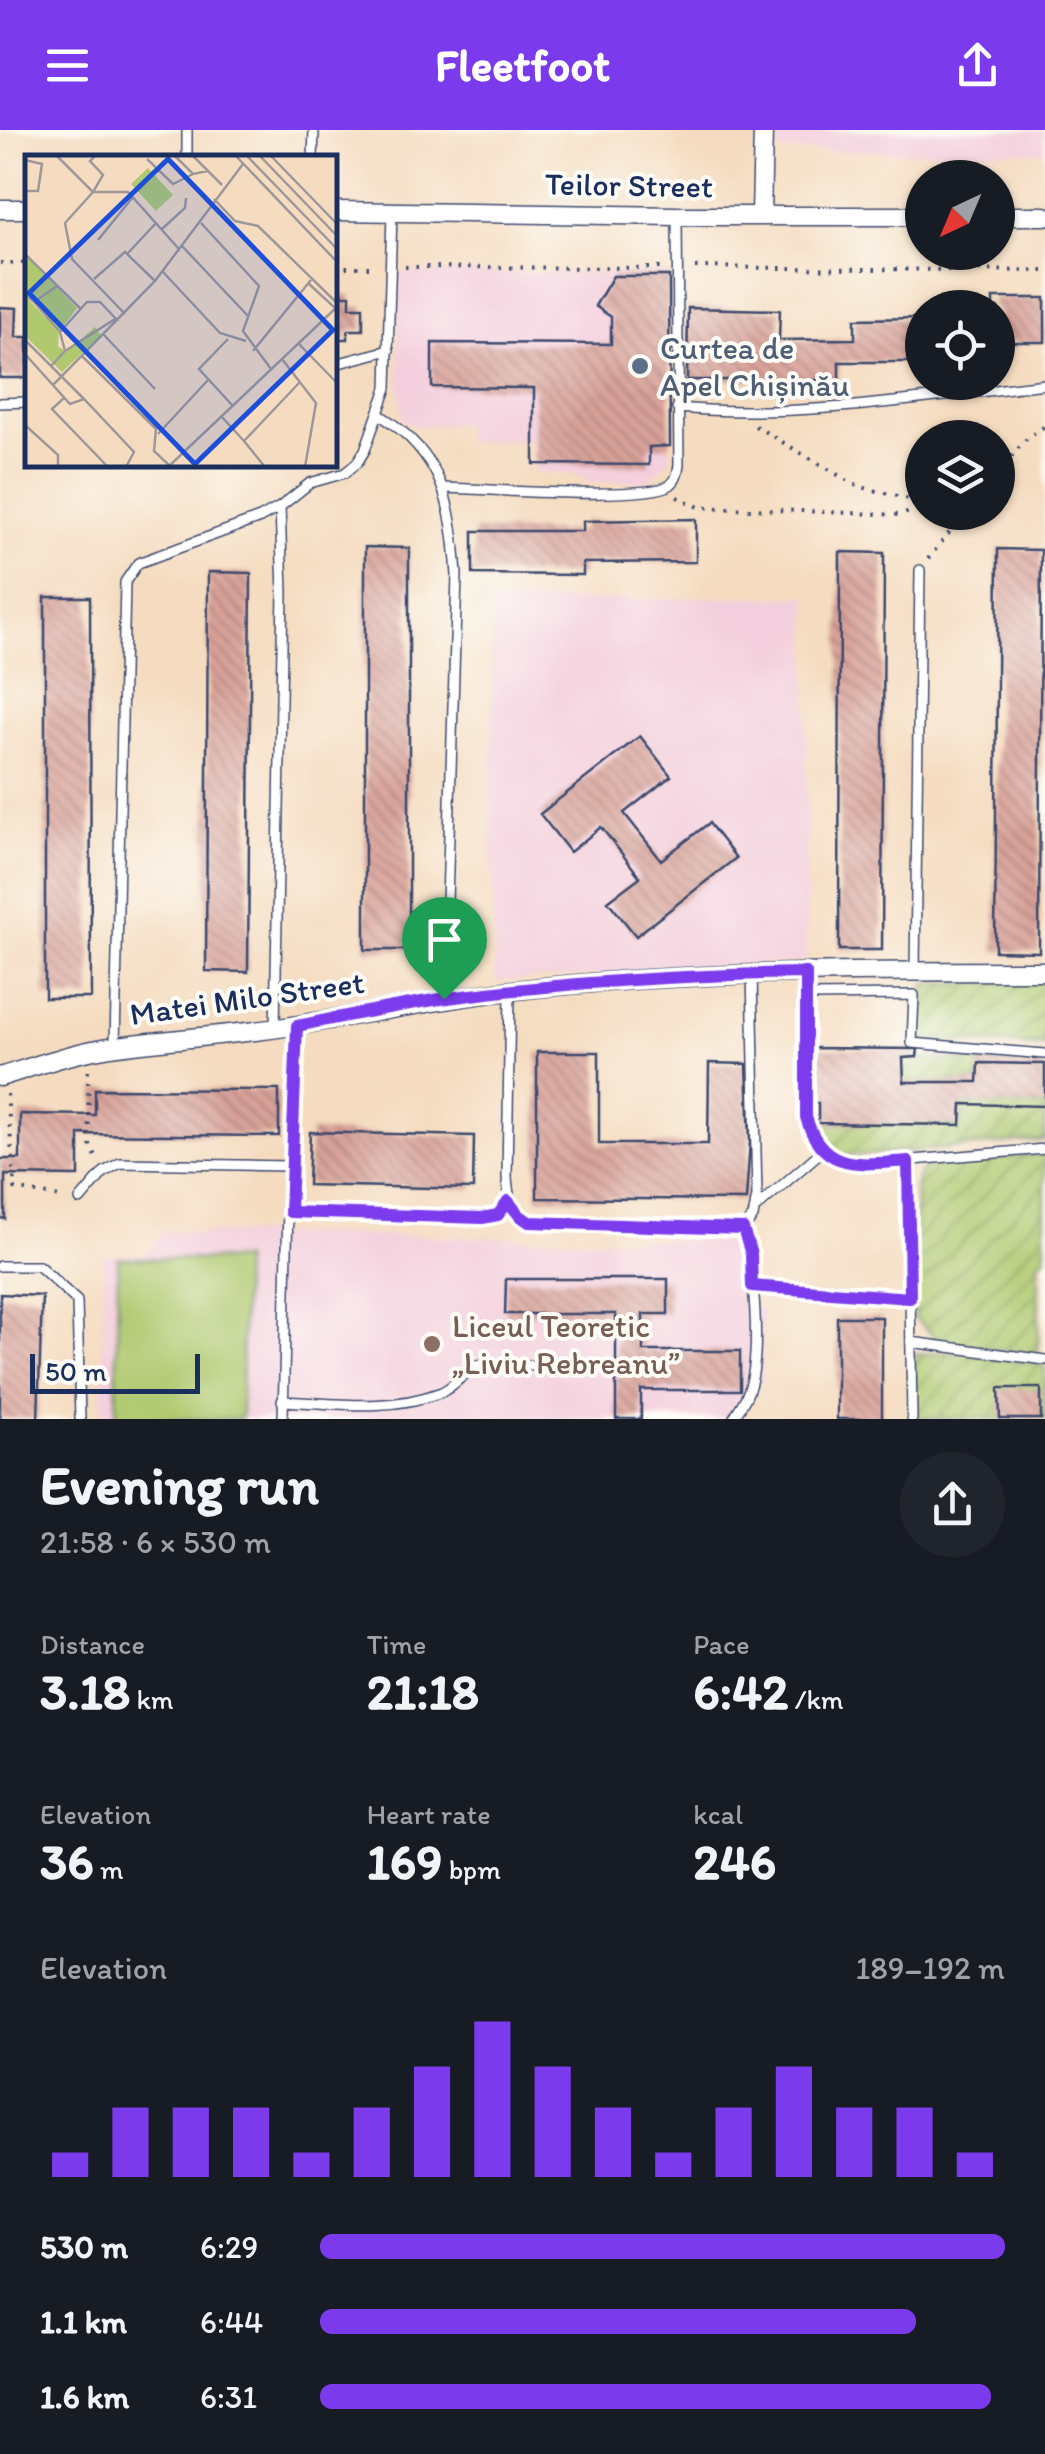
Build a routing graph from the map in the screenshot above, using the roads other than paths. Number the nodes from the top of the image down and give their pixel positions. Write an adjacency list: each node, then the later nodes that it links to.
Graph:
1 (187, 130): 4 (lane)
2 (314, 130): 5 (lane)
3 (763, 130): 11 (street)
4 (186, 155)
5 (313, 155)
6 (0, 208): 7 (street)
7 (25, 210)
8 (338, 211): 9 (street, Teilor Street)
9 (392, 212): 10 (street, Teilor Street); 15 (lane)
10 (677, 216): 11 (street, Teilor Street); 20 (lane)
11 (761, 216): 12 (street, Teilor Street)
12 (905, 216)
13 (1015, 216): 14 (street)
14 (1045, 216)
15 (390, 350): 16 (lane); 21 (lane)
16 (338, 363)
17 (1045, 384): 20 (lane)
18 (25, 402): 19 (lane)
19 (0, 404)
20 (678, 408): 22 (lane)
21 (380, 415): 22 (lane); 23 (lane)
22 (445, 488): 31 (lane)
23 (280, 507): 33 (lane); 34 (lane)
24 (920, 570): 26 (lane)
25 (1045, 970): 26 (street, Matei Milo Street)
26 (915, 971): 27 (street, Matei Milo Street)
27 (806, 973): 28 (street, Matei Milo Street); 30 (lane)
28 (752, 974): 29 (street, Matei Milo Street); 43 (lane)
29 (510, 990): 31 (street, Matei Milo Street); 42 (lane)
30 (806, 996): 35 (lane); 38 (lane)
31 (444, 999): 32 (street, Matei Milo Street)
32 (297, 1026): 33 (street, Matei Milo Street); 40 (lane)
33 (275, 1028): 34 (street, Matei Milo Street)
34 (115, 1046): 36 (street, Matei Milo Street)
35 (1045, 1054)
36 (3, 1076)
37 (1045, 1149): 39 (lane)
38 (823, 1150): 39 (lane); 43 (lane)
39 (908, 1161): 48 (lane)
40 (289, 1166): 41 (lane); 44 (lane)
41 (80, 1200)
42 (508, 1201): 44 (lane); 45 (lane)
43 (757, 1208): 45 (lane)
44 (290, 1212): 52 (lane)
45 (743, 1229): 47 (lane)
46 (0, 1266): 53 (lane)
47 (752, 1286): 48 (lane); 55 (lane)
48 (910, 1298): 49 (lane)
49 (911, 1342): 50 (lane); 56 (lane)
50 (1045, 1360)
51 (580, 1366): 52 (lane)
52 (282, 1401): 54 (lane)
53 (80, 1419)
54 (283, 1419)
55 (733, 1419)
56 (912, 1419)

